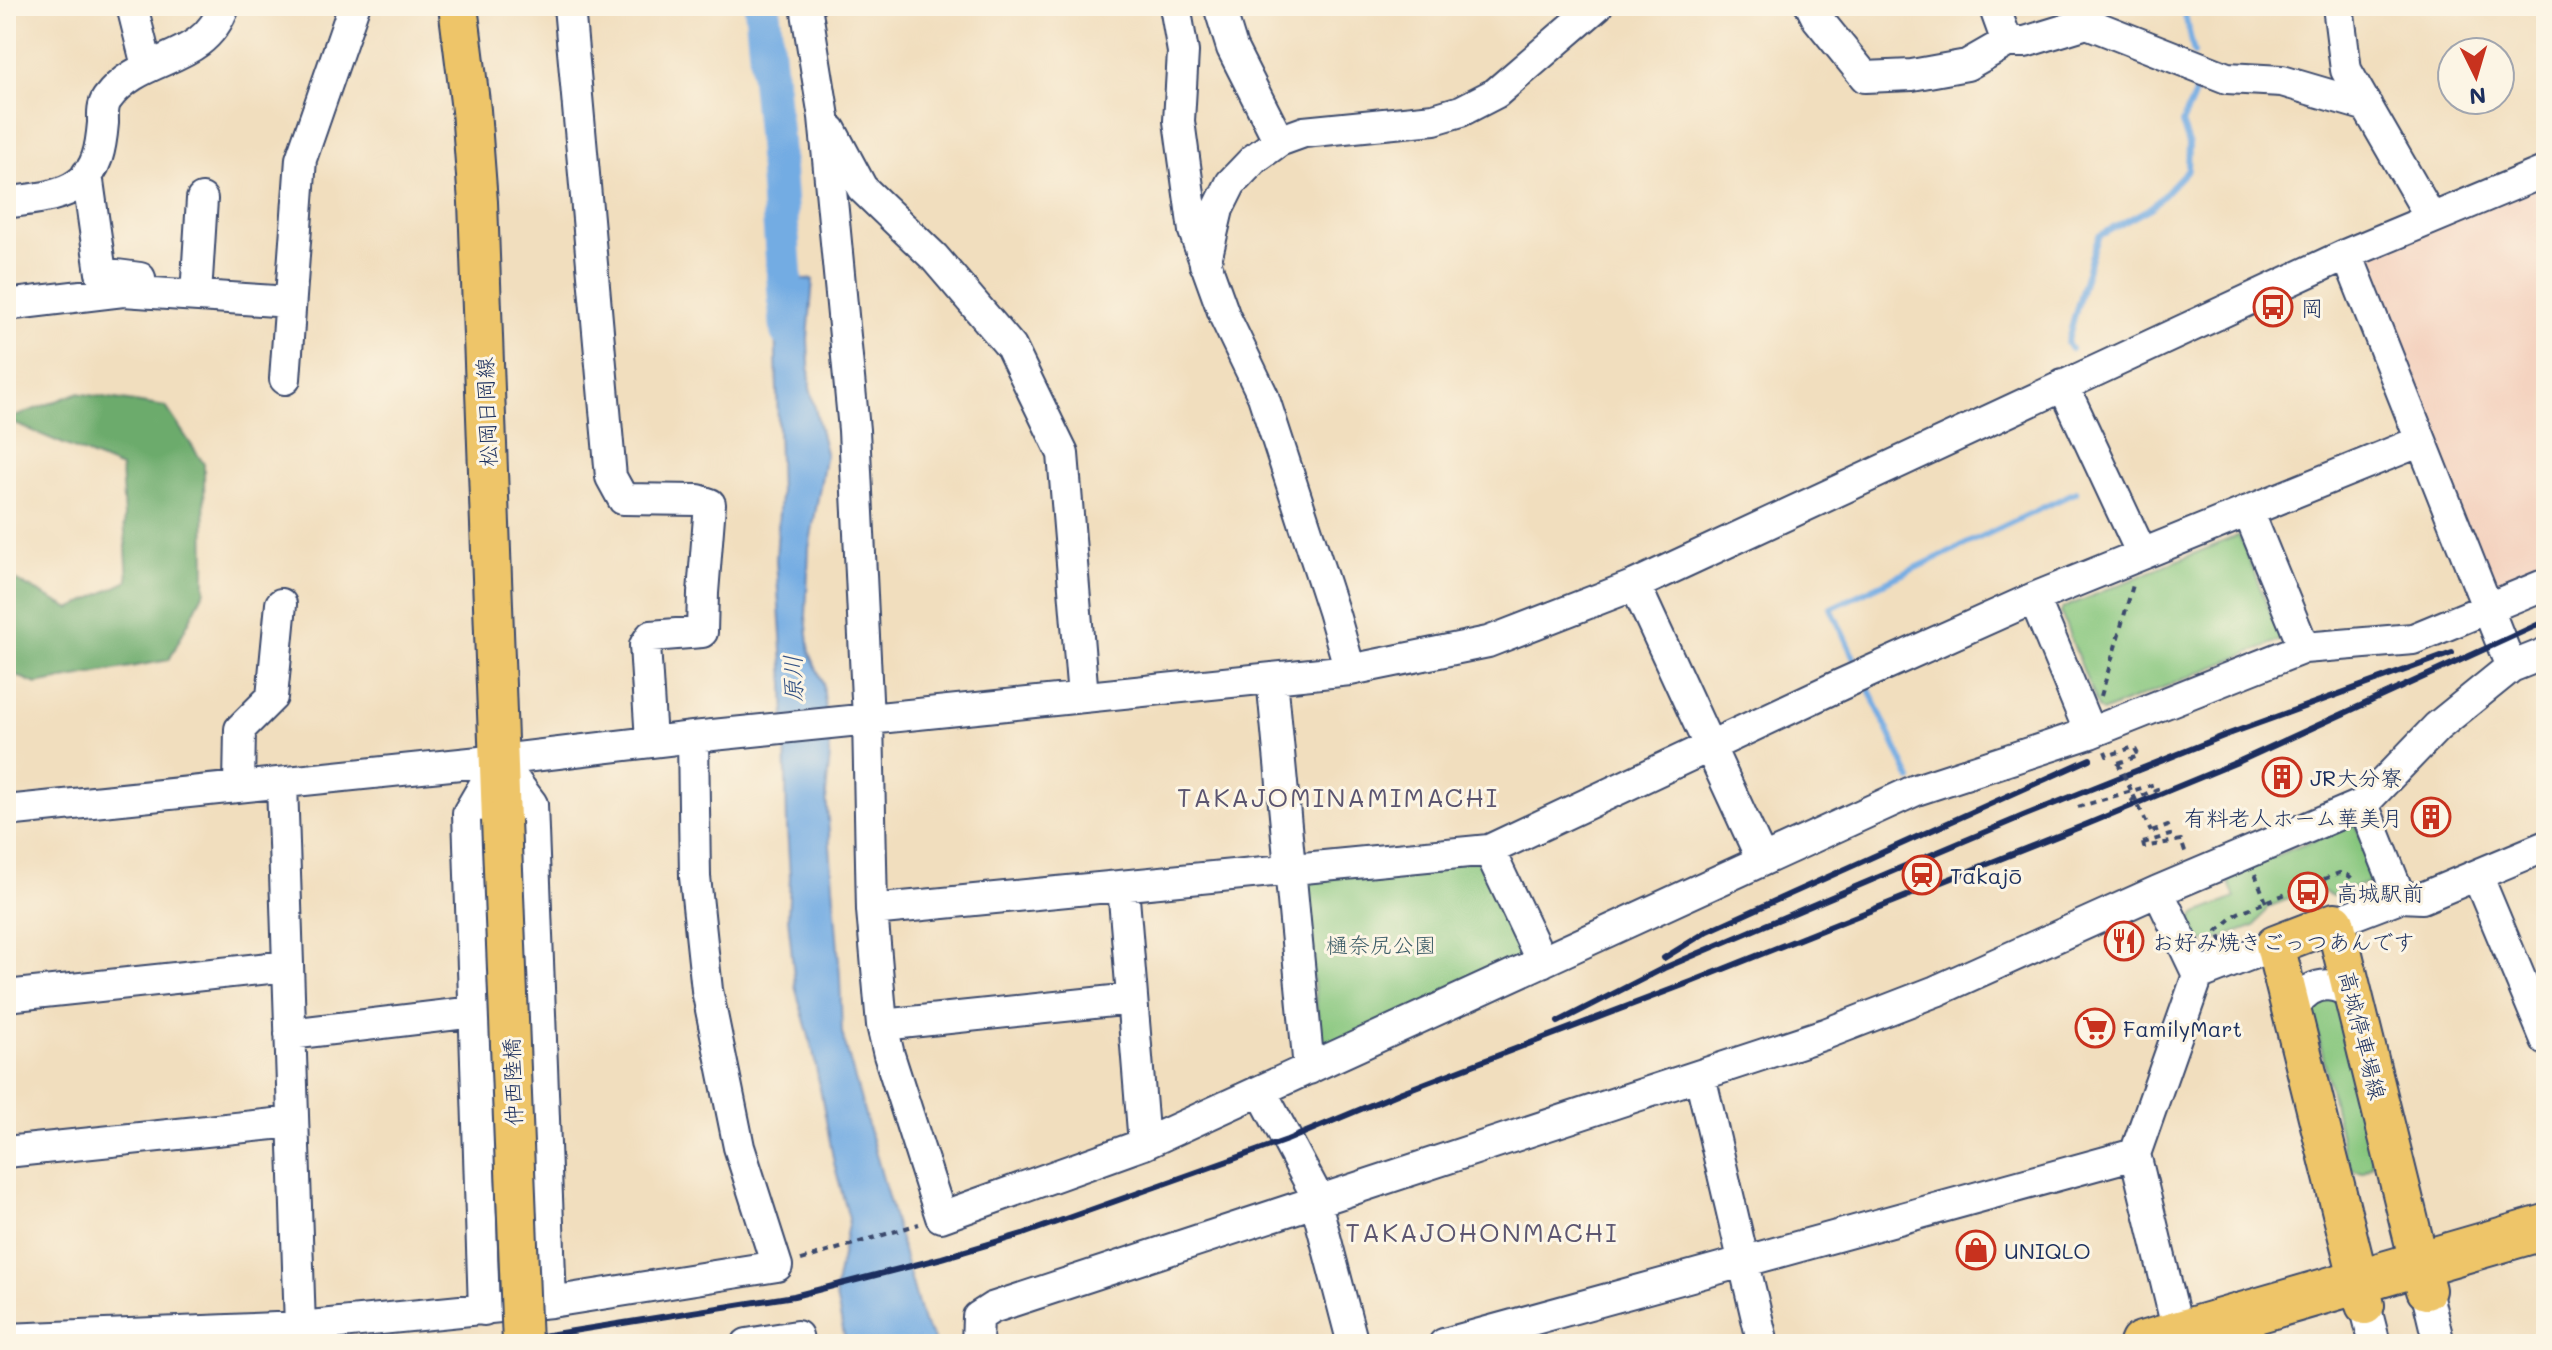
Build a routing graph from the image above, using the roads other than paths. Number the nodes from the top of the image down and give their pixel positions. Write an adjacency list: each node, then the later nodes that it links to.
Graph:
1 (132, 6): 14 (street)
2 (224, 6): 14 (street)
3 (354, 6): 27 (street)
4 (458, 6): 50 (main road, 松岡日岡線)
5 (569, 6): 47 (street)
6 (1175, 6): 24 (street)
7 (1219, 6): 17 (street)
8 (1597, 6): 17 (street)
9 (1811, 6): 13 (street)
10 (1994, 6): 13 (street)
11 (2338, 6): 15 (street)
12 (809, 7): 16 (street)
13 (2007, 42): 15 (street)
14 (147, 66): 19 (street)
15 (2367, 106): 22 (street)
16 (824, 117): 44 (street); 45 (street)
17 (1279, 141): 24 (street)
18 (2546, 171): 22 (street)
19 (87, 174): 21 (street); 25 (street)
20 (202, 199): 26 (street)
21 (6, 203)
22 (2431, 218): 23 (street)
23 (2347, 254): 30 (street); 31 (street)
24 (1205, 266): 42 (street)
25 (149, 293): 26 (street); 28 (street)
26 (196, 295): 27 (street)
27 (290, 302): 29 (street)
28 (6, 305)
29 (285, 379)
30 (2063, 385): 33 (street); 35 (street)
31 (2421, 441): 32 (street); 38 (street)
32 (2248, 511): 33 (street); 39 (street)
33 (2142, 554): 36 (street)
34 (2546, 584): 38 (street)
35 (1635, 585): 42 (street); 49 (street)
36 (2034, 598): 48 (street); 49 (street)
37 (281, 604): 52 (street)
38 (2488, 608): 39 (street); 41 (street)
39 (2304, 648): 48 (street)
40 (2546, 653): 41 (street)
41 (2511, 667): 53 (street)
42 (1350, 670): 43 (street)
43 (1272, 678): 44 (street); 59 (street)
44 (1083, 697): 45 (street)
45 (860, 720): 46 (street); 64 (street)
46 (705, 736): 47 (street); 91 (street)
47 (651, 741): 50 (street)
48 (2099, 745): 58 (street)
49 (1710, 747): 57 (street); 58 (street)
50 (499, 760): 51 (street); 55 (main road, 松岡日岡線); 74 (street); 91 (street)
51 (282, 783): 52 (street); 68 (street)
52 (239, 787): 54 (street)
53 (2363, 804): 62 (street); 63 (street)
54 (6, 811)
55 (501, 820): 97 (main road, 仲西陸橋, bridge)
56 (2546, 846): 60 (street)
57 (1489, 850): 59 (street); 67 (street)
58 (1762, 860): 67 (street)
59 (1290, 869): 61 (street); 79 (street)
60 (2477, 875): 63 (street); 73 (street)
61 (1123, 886): 64 (street); 72 (street)
62 (2158, 891): 69 (street); 80 (street)
63 (2400, 897): 65 (street)
64 (872, 910): 76 (street)
65 (2350, 916): 66 (main road); 71 (main road, 高城停車場線)
66 (2275, 945): 69 (street); 75 (main road)
67 (1542, 962): 79 (street)
68 (288, 966): 70 (street); 77 (street)
69 (2198, 975): 85 (street)
70 (6, 996)
71 (2353, 996): 75 (street); 90 (main road, 高城停車場線)
72 (1132, 999): 76 (street); 83 (street)
73 (2540, 1008): 78 (street)
74 (474, 1012): 77 (street); 92 (street)
75 (2292, 1012): 93 (main road)
76 (882, 1025): 83 (street)
77 (290, 1034): 82 (street)
78 (2546, 1040)
79 (1309, 1069): 81 (street)
80 (1700, 1076): 86 (street); 89 (street)
81 (1261, 1091): 83 (street); 86 (street)
82 (293, 1122): 84 (street); 94 (street)
83 (1144, 1144)
84 (6, 1152)
85 (2135, 1154): 89 (street); 96 (street)
86 (1316, 1202): 100 (street); 101 (street)
87 (2546, 1227): 90 (highway)
88 (2546, 1255): 90 (highway)
89 (1742, 1262): 102 (street); 103 (street)
90 (2422, 1277): 93 (highway); 104 (street)
91 (551, 1302): 92 (street)
92 (484, 1310): 94 (street)
93 (2366, 1310): 96 (highway)
94 (300, 1327): 95 (street)
95 (6, 1339)
96 (2180, 1341)
97 (522, 1344)
98 (747, 1344): 99 (street)
99 (799, 1344)
100 (977, 1344)
101 (1353, 1344)
102 (1444, 1344)
103 (1763, 1344)
104 (2439, 1344)

